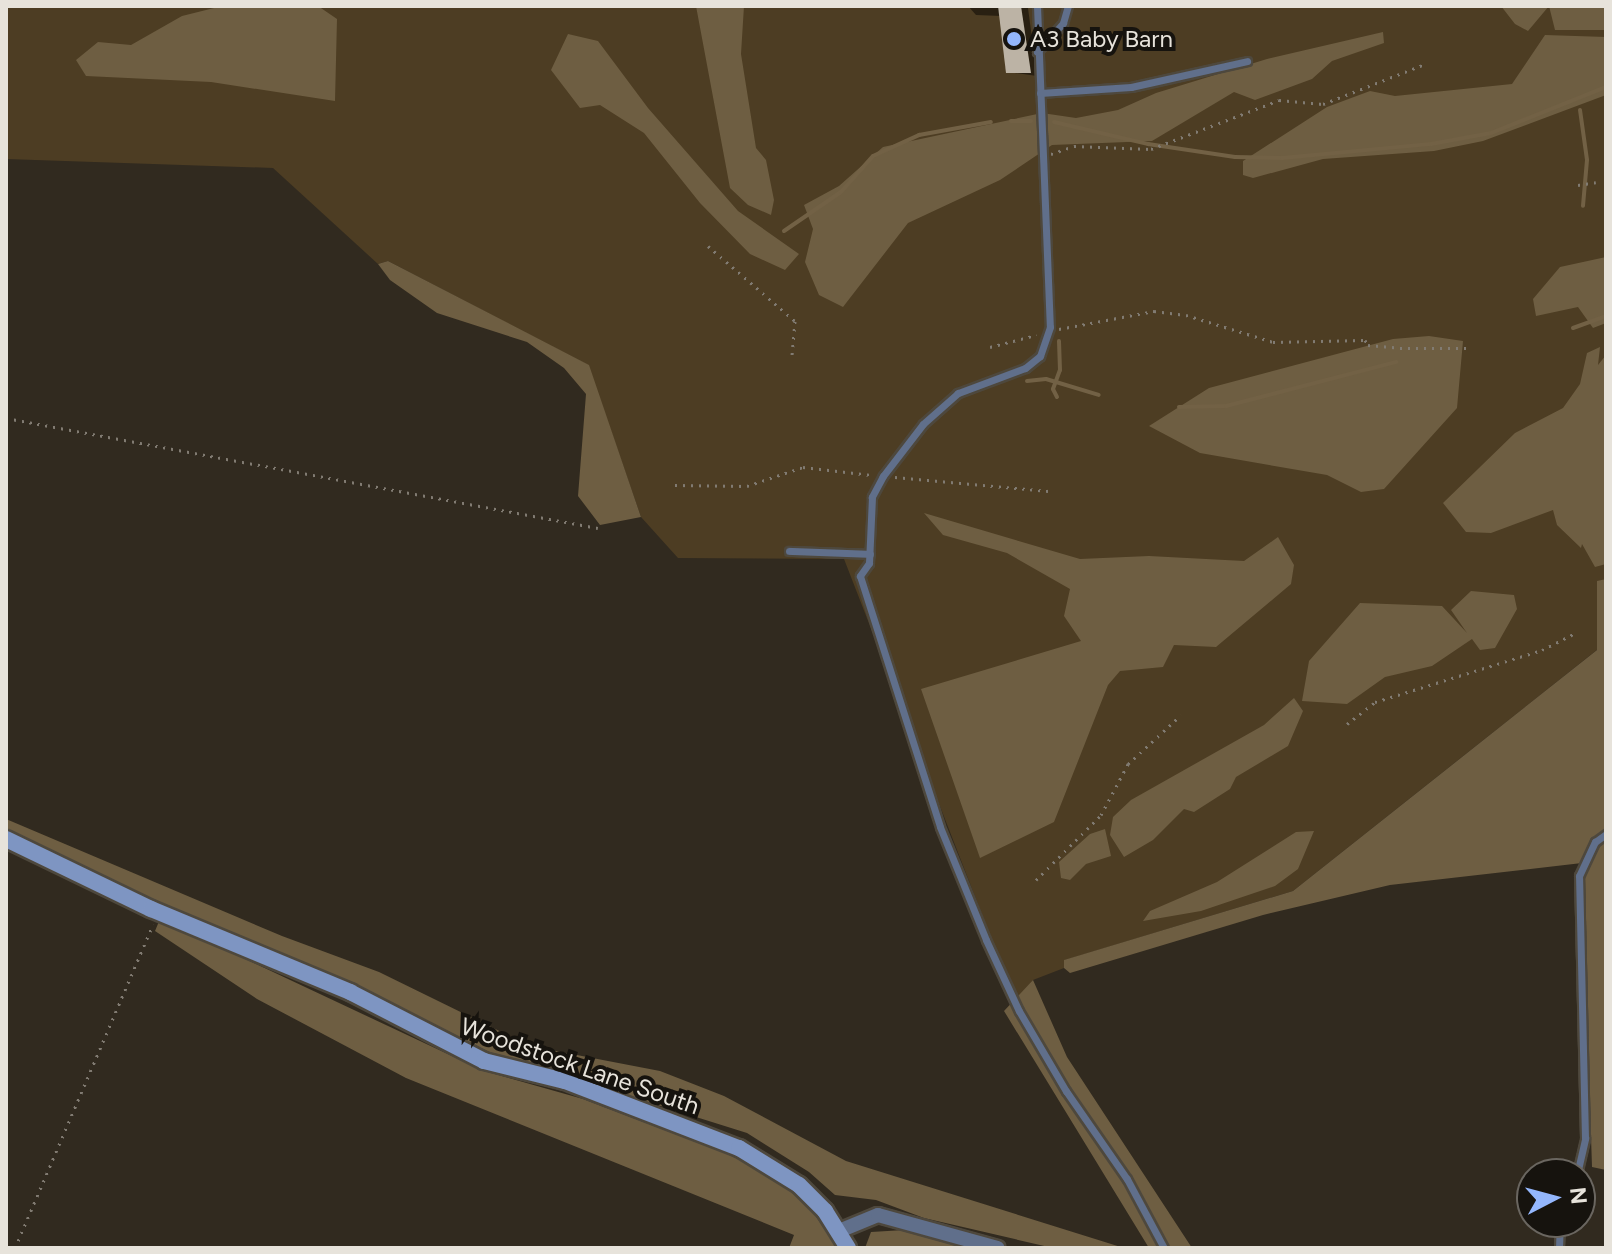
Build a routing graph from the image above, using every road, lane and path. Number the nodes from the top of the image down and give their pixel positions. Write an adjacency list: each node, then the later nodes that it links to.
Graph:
1 (1037, 6): 3 (lane)
2 (1068, 6): 3 (lane)
3 (1037, 52): 6 (lane)
4 (1247, 61): 6 (lane)
5 (1425, 64): 7 (path)
6 (1040, 93): 7 (lane)
7 (1044, 156): 15 (lane)
8 (1596, 182): 9 (path)
9 (1578, 185)
10 (708, 246): 13 (path)
11 (990, 347): 12 (path)
12 (1470, 348)
13 (792, 356)
14 (6, 418): 18 (path)
15 (883, 476): 16 (path); 17 (path); 20 (lane)
16 (675, 485)
17 (1048, 491)
18 (598, 528)
19 (789, 551): 20 (lane)
20 (870, 554): 33 (lane)
21 (1573, 634): 23 (path)
22 (1181, 715): 26 (path)
23 (1347, 724)
24 (1606, 834): 28 (lane)
25 (6, 839): 27 (street, Woodstock Lane South)
26 (1036, 880)
27 (157, 912): 29 (street, Woodstock Lane South); 30 (path)
28 (1581, 1158)
29 (839, 1231): 31 (street, Woodstock Lane South); 32 (street)
30 (15, 1248)
31 (848, 1248)
32 (998, 1248)
33 (1164, 1248)

